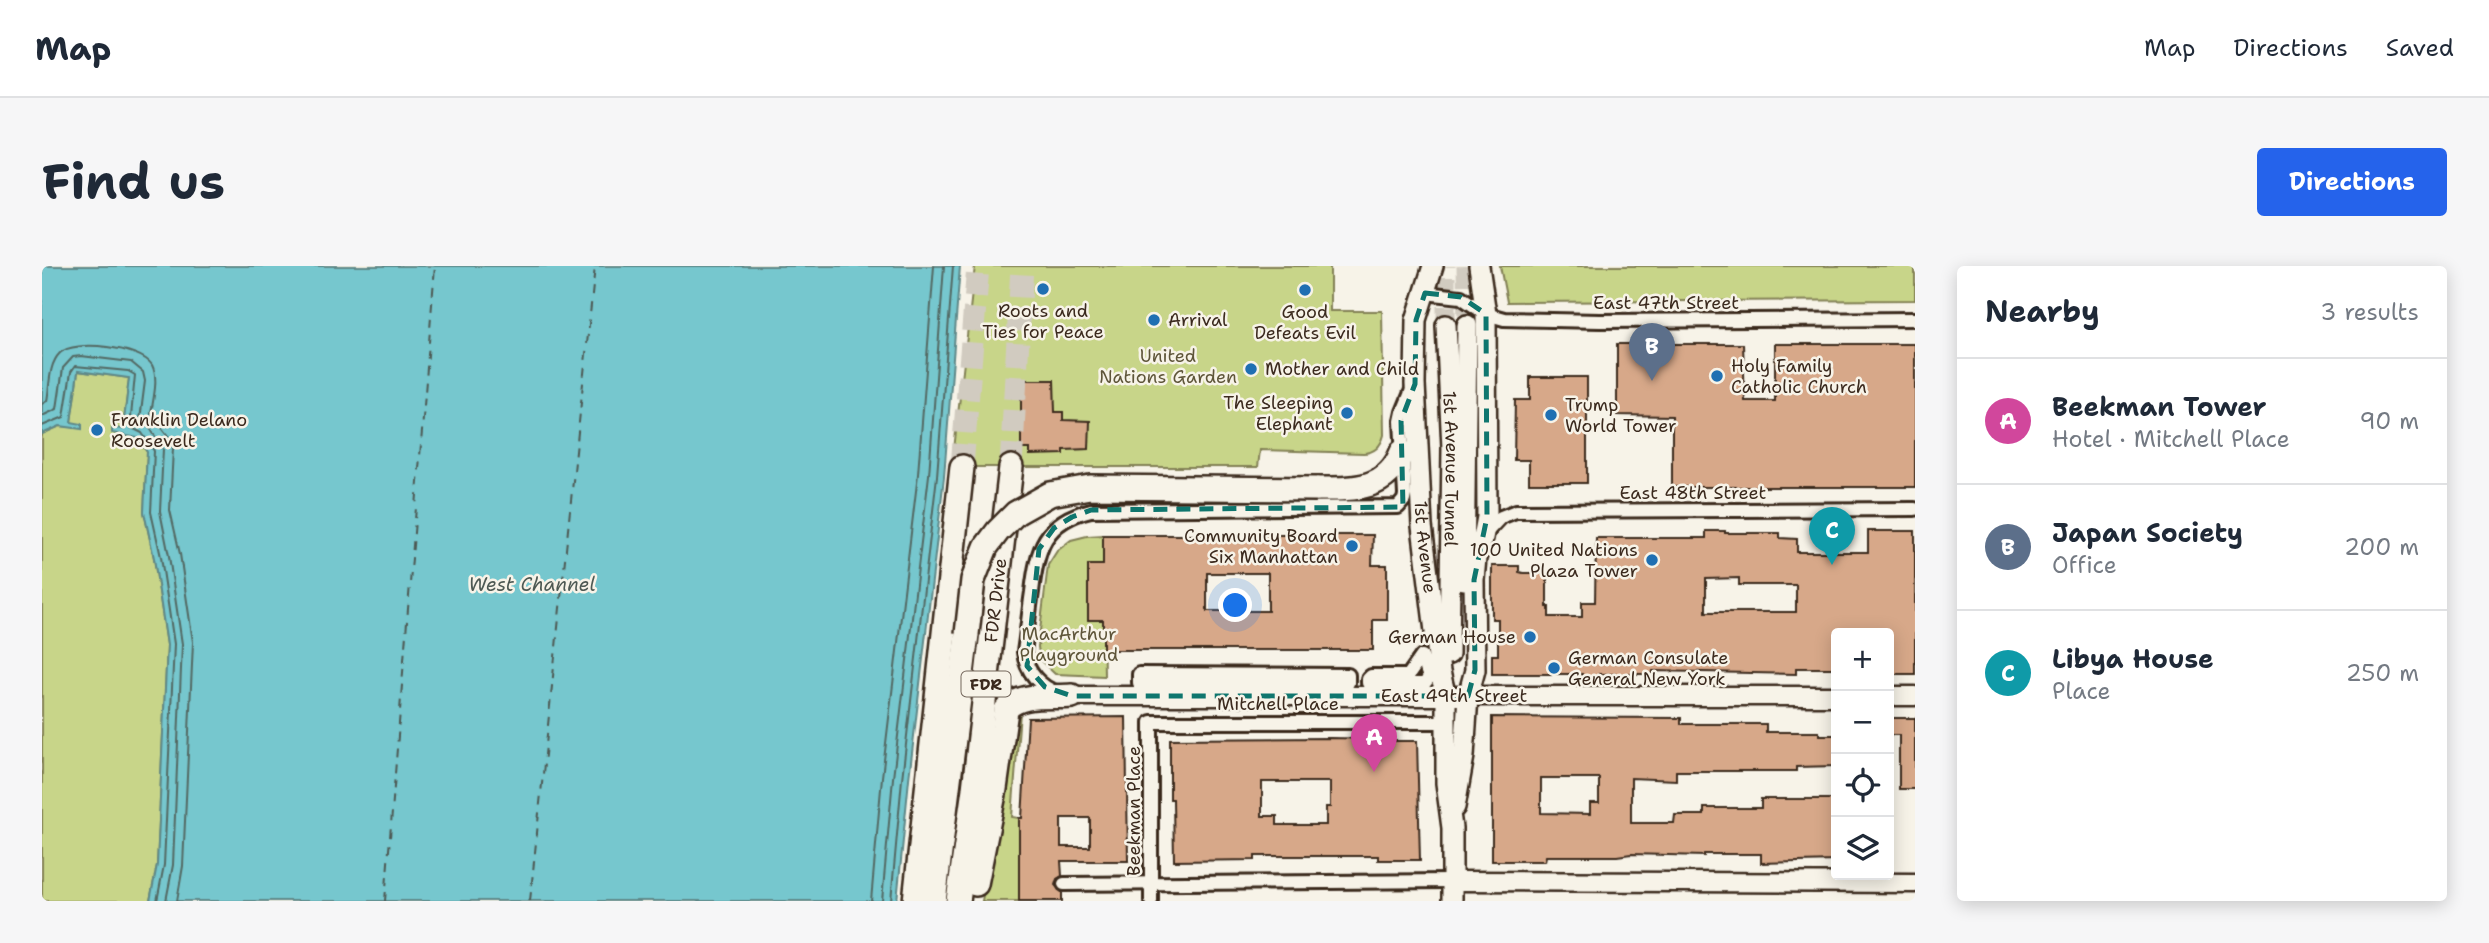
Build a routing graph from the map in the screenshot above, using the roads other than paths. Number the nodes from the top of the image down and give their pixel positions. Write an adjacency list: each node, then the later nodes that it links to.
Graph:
1 (1433, 266): 3 (main road, 1st Avenue)
2 (1479, 266): 4 (main road, 1st Avenue)
3 (1425, 293): 4 (street, East 47th Street); 8 (main road, 1st Avenue)
4 (1486, 314): 5 (street, East 47th Street); 13 (main road, 1st Avenue)
5 (1915, 319)
6 (1447, 325): 17 (main road, 1st Avenue Tunnel)
7 (1466, 325): 18 (main road, 1st Avenue Tunnel)
8 (1415, 384): 9 (street); 17 (main road, 1st Avenue)
9 (1402, 452): 16 (street); 30 (highway, bridge)
10 (962, 467): 29 (highway, FDR)
11 (1011, 467): 31 (highway, FDR Drive / FDR)
12 (1915, 509): 13 (street, East 48th Street)
13 (1483, 538): 18 (main road, 1st Avenue)
14 (1429, 678): 14 (street)
15 (1348, 683): 15 (street)
16 (1072, 696): 17 (main road, East 49th Street); 32 (highway)
17 (1446, 696): 18 (main road, East 49th Street); 23 (main road, 1st Avenue)
18 (1468, 696): 19 (main road, East 49th Street); 24 (main road, 1st Avenue)
19 (1831, 696)
20 (1894, 696): 21 (main road)
21 (1915, 696)
22 (1151, 722): 23 (street, Mitchell Place); 25 (street, Beekman Place)
23 (1446, 722): 24 (main road, 1st Avenue)
24 (1452, 828): 28 (main road, 1st Avenue)
25 (1152, 883): 27 (street); 28 (street); 33 (street, Beekman Place)
26 (1915, 883): 28 (main road)
27 (1064, 884)
28 (1452, 891)
29 (915, 901)
30 (934, 901)
31 (958, 901)
32 (971, 901)
33 (1152, 901)

